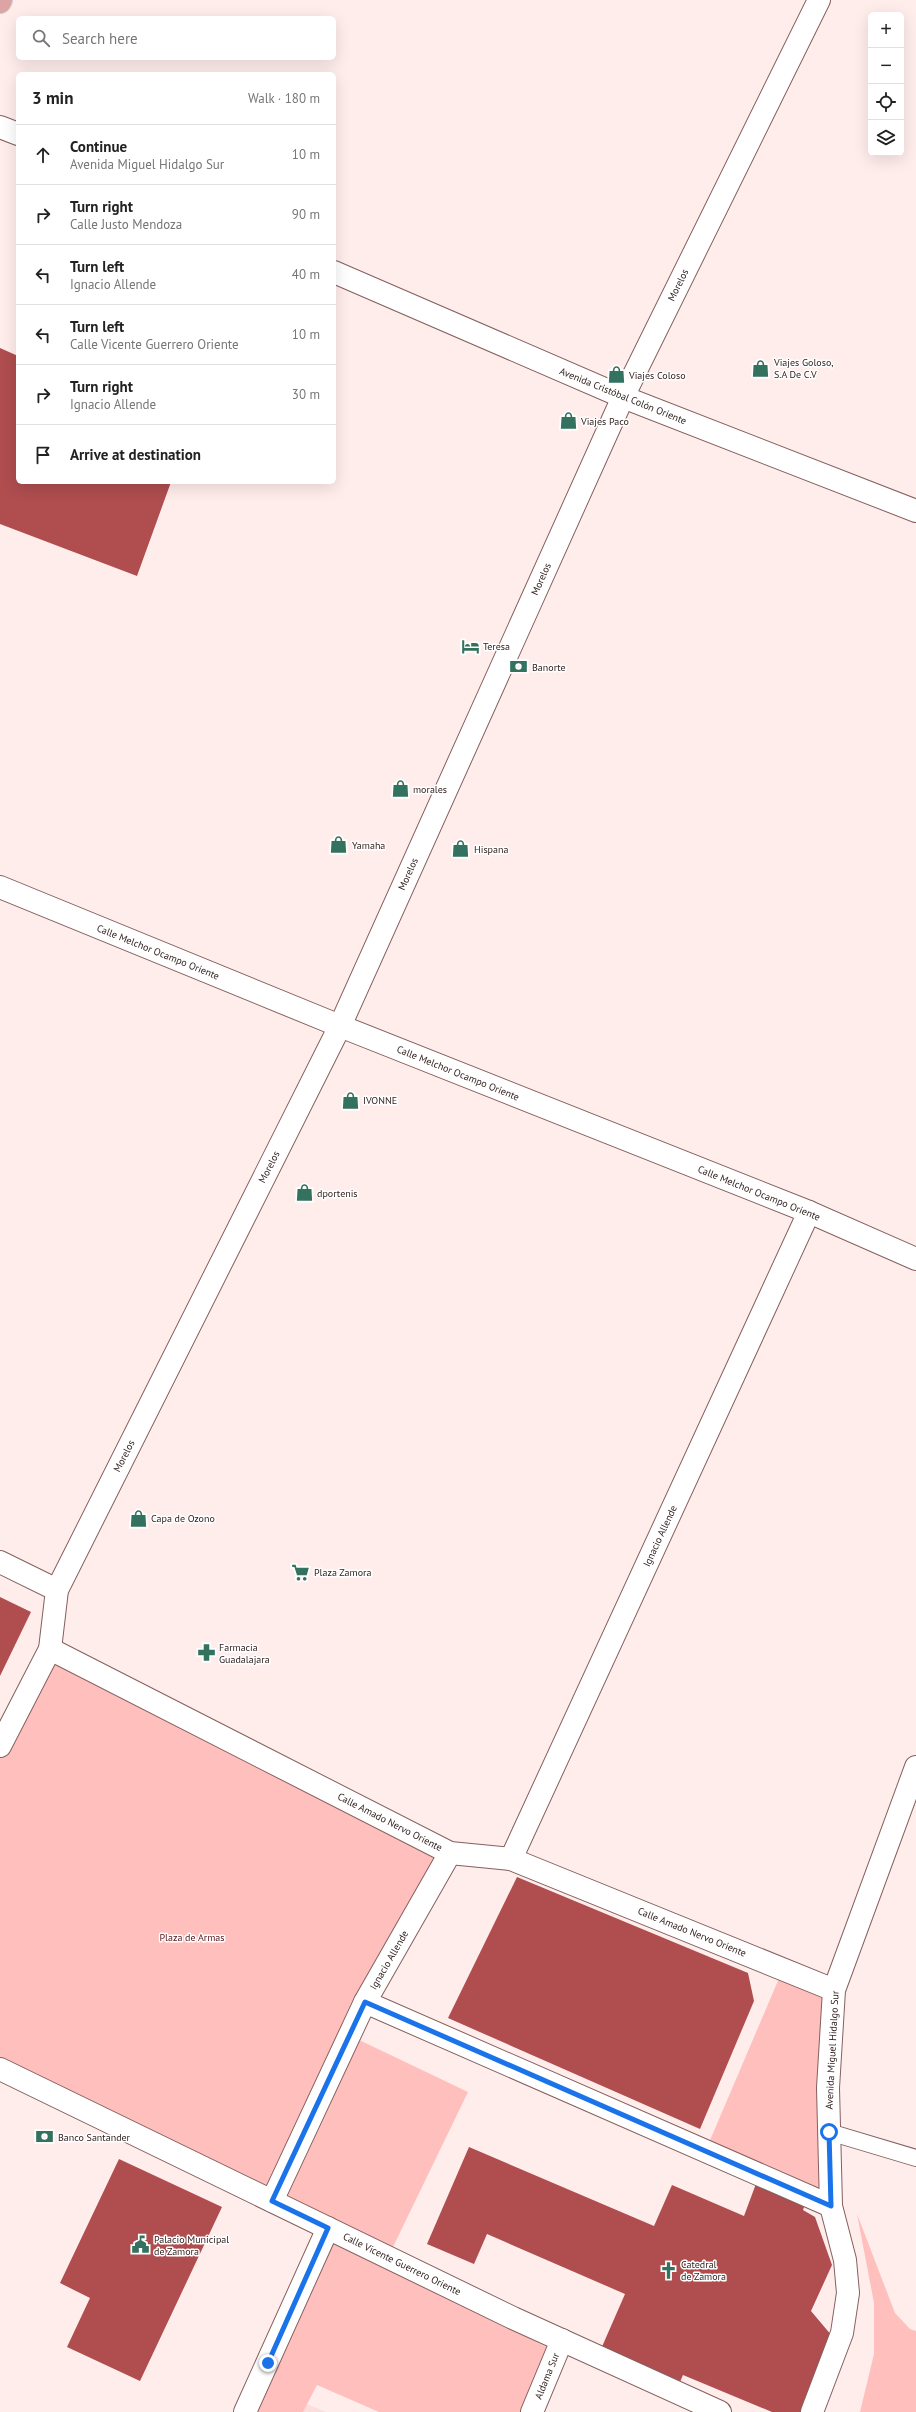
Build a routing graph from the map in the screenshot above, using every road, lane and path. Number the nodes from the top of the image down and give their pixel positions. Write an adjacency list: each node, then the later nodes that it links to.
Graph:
1 (819, 0): 5 (street, Morelos)
2 (0, 126): 3 (street)
3 (16, 133)
4 (336, 273): 5 (street, Avenida Cristóbal Colón Oriente)
5 (623, 397): 6 (street, Avenida Cristóbal Colón Oriente); 8 (street, Morelos)
6 (916, 511)
7 (0, 887): 8 (street, Calle Melchor Ocampo Oriente)
8 (340, 1026): 9 (street, Calle Melchor Ocampo Oriente); 12 (street, Morelos)
9 (809, 1212): 10 (street, Calle Melchor Ocampo Oriente); 17 (street, Ignacio Allende)
10 (916, 1259)
11 (0, 1562): 12 (street)
12 (57, 1590): 13 (street, Morelos)
13 (50, 1649): 14 (street, Morelos); 16 (street, Calle Amado Nervo Oriente)
14 (0, 1746)
15 (916, 1767): 18 (street, Avenida Miguel Hidalgo Sur)
16 (450, 1853): 17 (street, Calle Amado Nervo Oriente); 19 (street, Ignacio Allende)
17 (511, 1859): 18 (street, Calle Amado Nervo Oriente)
18 (834, 1990): 21 (street, Avenida Miguel Hidalgo Sur)
19 (365, 2002): 23 (street, Ignacio Allende); 24 (street)
20 (0, 2069): 23 (street, Calle Vicente Guerrero Oriente)
21 (829, 2132): 22 (lane); 24 (street, Avenida Miguel Hidalgo Sur)
22 (916, 2158)
23 (272, 2201): 25 (street, Calle Vicente Guerrero Oriente)
24 (831, 2206): 30 (street, Avenida Miguel Hidalgo Sur)
25 (328, 2228): 26 (street, Calle Vicente Guerrero Oriente); 27 (street)
26 (562, 2340): 28 (street, Aldama Sur); 29 (street, Calle Vicente Guerrero Oriente)
27 (245, 2412)
28 (532, 2412)
29 (720, 2412)
30 (812, 2412)

